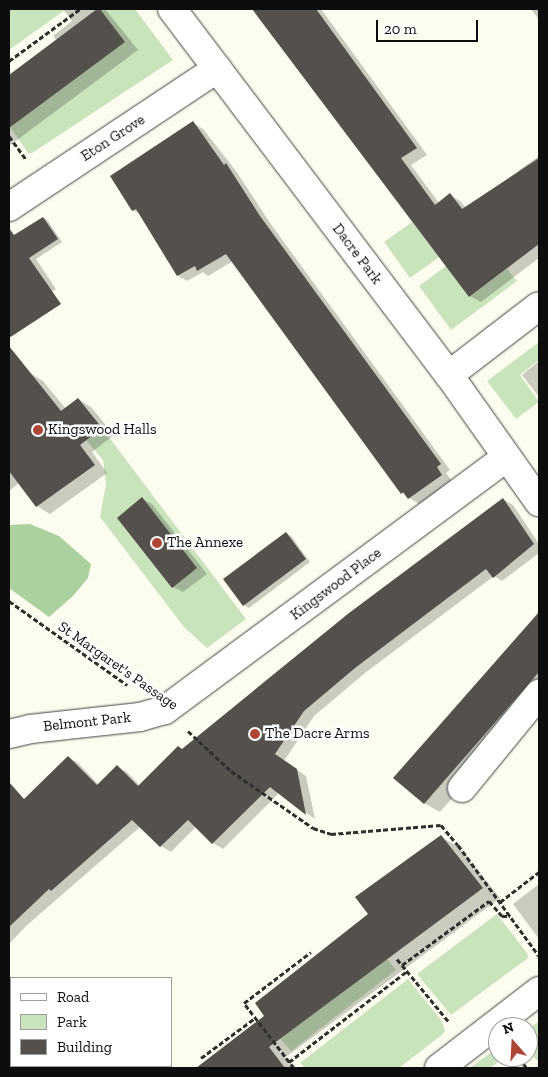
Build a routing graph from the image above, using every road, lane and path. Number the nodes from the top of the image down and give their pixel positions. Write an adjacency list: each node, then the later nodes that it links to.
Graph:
1 (80, 9): 3 (path)
2 (172, 9): 5 (street, Dacre Park)
3 (75, 10): 4 (path)
4 (9, 61)
5 (218, 69): 6 (street, Eton Grove); 8 (street, Dacre Park)
6 (9, 207)
7 (539, 306): 8 (street)
8 (449, 375): 9 (street, Dacre Park)
9 (507, 457): 10 (street, Dacre Park); 13 (street, Kingswood Place)
10 (539, 502)
11 (9, 601): 13 (path, St Margaret's Passage)
12 (539, 694): 15 (street)
13 (165, 710): 14 (street, Belmont Park); 17 (path, St Margaret's Passage)
14 (9, 734)
15 (462, 788)
16 (539, 872): 17 (path)
17 (500, 902): 18 (path, St Margaret's Passage)
18 (510, 916): 20 (path, St Margaret's Passage); 22 (path)
19 (311, 952): 25 (path)
20 (539, 956)
21 (397, 959): 22 (path)
22 (402, 965): 23 (path)
23 (407, 971): 26 (path); 28 (path)
24 (539, 992): 26 (street)
25 (255, 1018): 27 (path); 28 (path)
26 (468, 1046): 30 (street)
27 (201, 1058)
28 (289, 1062): 29 (path)
29 (294, 1068)
30 (439, 1068)

